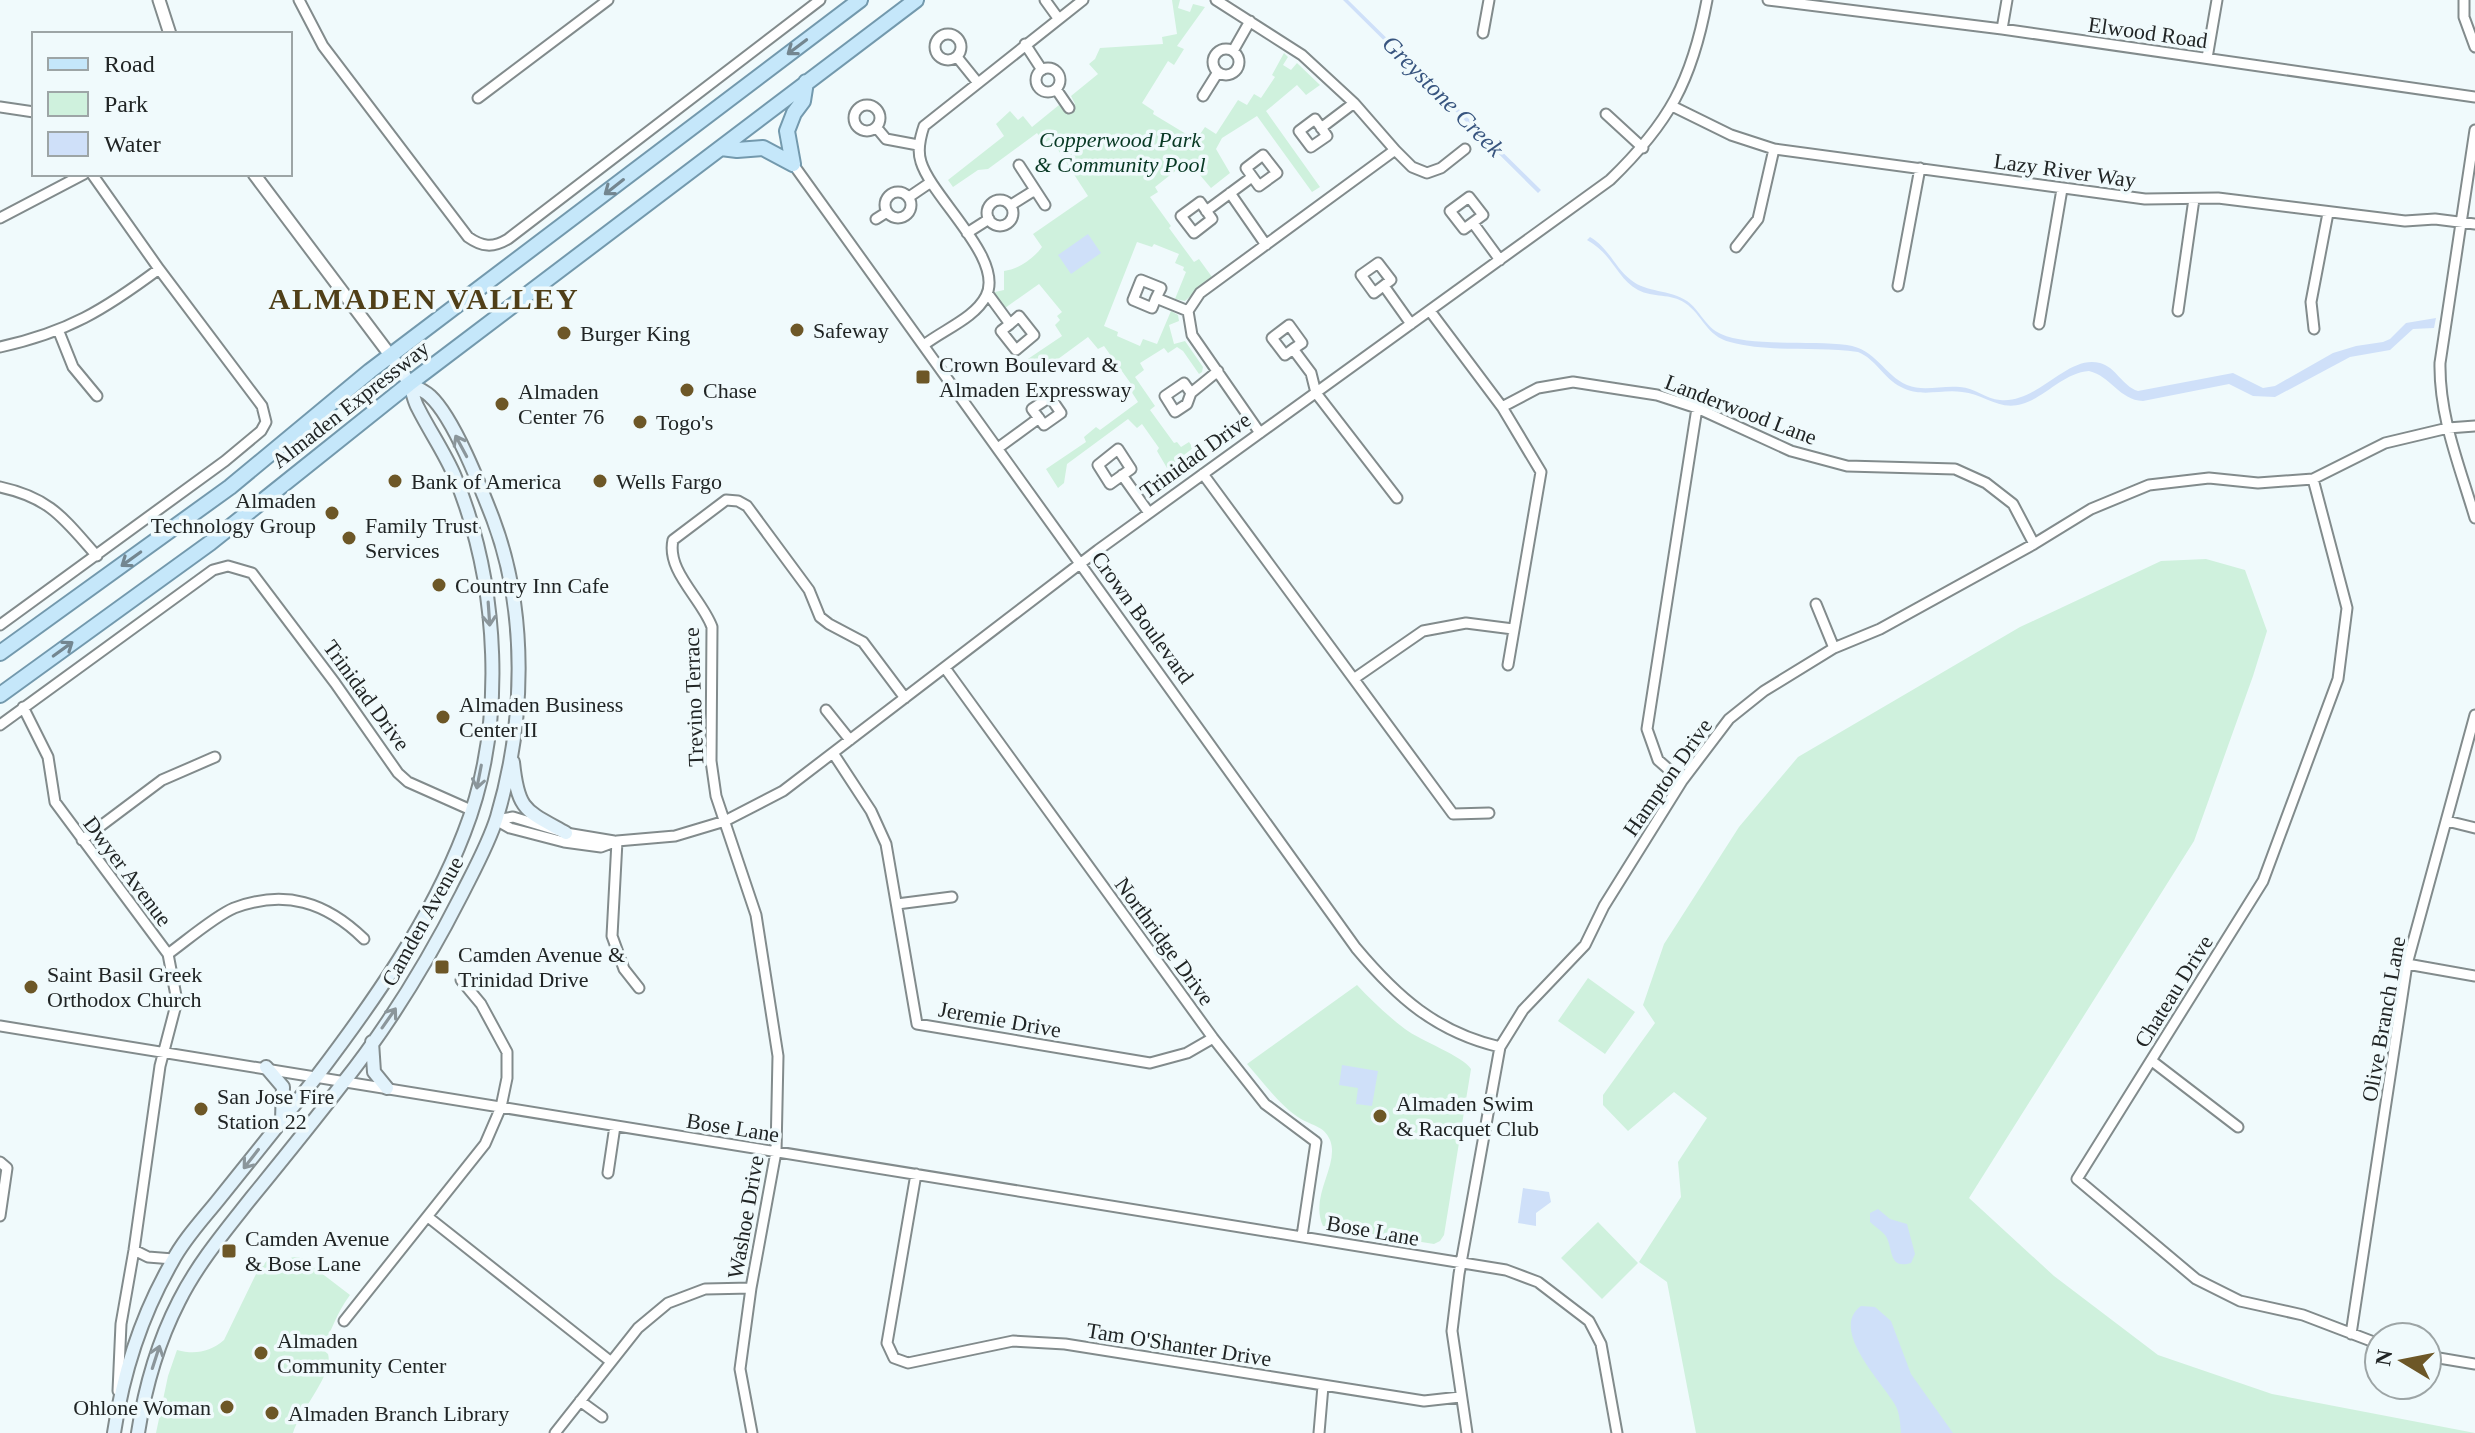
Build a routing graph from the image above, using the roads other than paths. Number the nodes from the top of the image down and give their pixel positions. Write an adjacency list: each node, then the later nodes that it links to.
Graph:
1 (159, 0): 19 (street)
2 (299, 0): 4 (street)
3 (608, 0): 33 (street)
4 (820, 0)
5 (860, 0): 93 (main road, Almaden Expressway, one-way to 93)
6 (916, 0): 28 (main road, Almaden Expressway)
7 (1045, 0): 16 (street)
8 (1083, 0): 16 (street)
9 (1216, 0): 17 (street)
10 (1489, 0): 20 (street)
11 (1707, 0): 35 (street, Trinidad Drive)
12 (1768, 0): 18 (street, Elwood Road)
13 (2007, 0): 18 (street)
14 (2217, 0): 25 (street)
15 (2464, 0): 22 (street)
16 (1058, 18): 21 (street)
17 (1250, 21): 23 (street); 34 (street)
18 (2002, 29): 25 (street, Elwood Road)
19 (169, 32)
20 (1483, 33)
21 (1025, 44): 26 (street); 29 (street)
22 (2475, 47)
23 (1233, 51): 27 (street); 27 (street)
24 (957, 57): 24 (street); 29 (street)
25 (2207, 58): 32 (street, Elwood Road)
26 (1042, 70): 30 (street); 30 (street)
27 (1218, 72): 31 (street)
28 (806, 82): 43 (main road, Almaden Expressway); 49 (main road)
29 (978, 83): 42 (street)
30 (1056, 89): 37 (street)
31 (1203, 96)
32 (2475, 97)
33 (478, 98)
34 (1354, 103): 44 (street); 48 (street)
35 (1672, 106): 45 (street, Trinidad Drive); 47 (street, Lazy River Way)
36 (0, 107): 38 (street)
37 (1069, 108)
38 (32, 112)
39 (1606, 114): 45 (street)
40 (876, 127): 40 (street); 42 (street)
41 (2475, 130): 70 (street)
42 (918, 145): 56 (street)
43 (721, 148): 49 (main road); 95 (main road, Almaden Expressway)
44 (1294, 148)
45 (1643, 148): 76 (street, Trinidad Drive)
46 (1465, 149): 48 (street)
47 (1774, 149): 51 (street, Lazy River Way); 75 (street)
48 (1395, 150): 74 (street)
49 (793, 164): 90 (street, Crown Boulevard)
50 (1019, 165): 58 (street)
51 (1920, 168): 57 (street, Lazy River Way); 79 (street)
52 (80, 176): 67 (street)
53 (93, 176): 77 (street)
54 (256, 176): 93 (street, Camden Avenue)
55 (1252, 177): 59 (street)
56 (931, 182): 60 (street); 73 (street)
57 (2062, 189): 61 (street, Lazy River Way); 87 (street)
58 (1035, 190): 62 (street); 63 (street)
59 (1230, 193): 64 (street); 74 (street)
60 (909, 197): 65 (street); 65 (street)
61 (2194, 199): 66 (street, Lazy River Way); 84 (street)
62 (1011, 205): 69 (street); 69 (street)
63 (1045, 205)
64 (1206, 211)
65 (887, 212): 68 (street)
66 (2328, 213): 70 (street, Lazy River Way); 88 (street)
67 (0, 218)
68 (876, 219)
69 (989, 219): 73 (street)
70 (2461, 221): 72 (street, Lazy River Way); 103 (street)
71 (1473, 223): 76 (street)
72 (2475, 224)
73 (967, 233): 80 (street)
74 (1266, 245): 82 (street)
75 (1736, 247)
76 (1500, 260): 83 (street, Trinidad Drive)
77 (159, 269): 89 (street); 114 (street)
78 (1384, 286): 86 (street)
79 (1898, 286)
80 (988, 294): 85 (street); 90 (street)
81 (1156, 298): 82 (street)
82 (1188, 311): 94 (street)
83 (1430, 311): 86 (street, Trinidad Drive); 99 (street)
84 (2178, 311)
85 (1010, 324)
86 (1411, 324): 97 (street, Trinidad Drive)
87 (2039, 324)
88 (2314, 329)
89 (59, 332): 91 (street); 98 (street)
90 (924, 345): 105 (street, Crown Boulevard)
91 (0, 347)
92 (1293, 349): 97 (street)
93 (390, 355): 95 (main road, Camden Avenue); 120 (main road, Almaden Expressway, one-way to 120)
94 (1218, 371): 96 (street); 104 (street)
95 (409, 384): 124 (main road, Almaden Expressway, one-way to 95); 131 (main road, Camden Avenue, one-way to 95); 135 (main road, Camden Avenue, one-way to 135)
96 (1191, 393)
97 (1316, 393): 104 (street, Trinidad Drive); 110 (street)
98 (97, 396)
99 (1502, 407): 100 (street, Landerwood Lane); 118 (street)
100 (1697, 408): 113 (street, Landerwood Lane); 134 (street)
101 (1039, 418): 105 (street)
102 (2475, 426): 103 (street, Hampton Drive)
103 (2448, 428): 108 (street, Hampton Drive); 112 (street)
104 (1260, 433): 106 (street, Trinidad Drive)
105 (998, 448): 115 (street, Crown Boulevard)
106 (1203, 474): 111 (street, Trinidad Drive); 123 (street)
107 (1122, 475): 111 (street)
108 (2313, 479): 113 (street, Hampton Drive); 157 (street, Chateau Drive)
109 (0, 487): 114 (street)
110 (1397, 498)
111 (1149, 513): 115 (street, Trinidad Drive)
112 (2475, 518)
113 (2034, 544): 119 (street, Hampton Drive)
114 (97, 556): 117 (street)
115 (1082, 563): 122 (street, Trinidad Drive); 155 (street, Crown Boulevard)
116 (1816, 604): 119 (street)
117 (0, 625)
118 (1513, 629): 121 (street); 123 (street)
119 (1834, 648): 134 (street, Hampton Drive)
120 (0, 653)
121 (1508, 665)
122 (945, 668): 125 (street, Trinidad Drive); 153 (street, Northridge Drive)
123 (1355, 678): 136 (street)
124 (0, 695)
125 (905, 698): 130 (street, Trinidad Drive); 138 (street, Trevino Terrace)
126 (23, 707): 129 (street); 135 (street, Trinidad Drive); 142 (street, Dwyer Avenue)
127 (826, 710): 130 (street)
128 (2475, 715): 139 (street, Olive Branch Lane)
129 (0, 725)
130 (850, 740): 132 (street, Trinidad Drive)
131 (512, 747): 137 (main road, Camden Avenue); 141 (main road)
132 (833, 753): 138 (street, Trinidad Drive); 145 (street, Jeremie Drive)
133 (215, 757): 142 (street)
134 (1682, 781): 155 (street, Hampton Drive)
135 (471, 810): 137 (main road, Trinidad Drive); 159 (main road, Camden Avenue)
136 (1489, 813)
137 (496, 820): 141 (street, Trinidad Drive); 143 (street, Trinidad Drive); 154 (main road, Camden Avenue, one-way to 137)
138 (725, 821): 143 (street, Trinidad Drive); 166 (street, Washoe Drive)
139 (2447, 821): 140 (street); 148 (street, Olive Branch Lane)
140 (2475, 828)
141 (566, 833): 143 (street, Trinidad Drive)
142 (82, 840): 147 (street, Dwyer Avenue)
143 (617, 841): 151 (street)
144 (952, 897): 145 (street)
145 (897, 904): 153 (street, Jeremie Drive)
146 (364, 939): 147 (street)
147 (168, 954): 156 (street, Dwyer Avenue)
148 (2407, 964): 149 (street); 178 (street, Olive Branch Lane)
149 (2475, 976)
150 (461, 980): 162 (street)
151 (639, 988)
152 (0, 1026): 156 (street, Bose Lane)
153 (1213, 1038): 172 (street, Northridge Drive)
154 (372, 1042): 160 (main road, Camden Avenue); 161 (main road)
155 (1500, 1047): 175 (street, Hampton Drive)
156 (165, 1050): 158 (street, Bose Lane); 173 (street, Dwyer Avenue)
157 (2152, 1061): 165 (street); 178 (street, Chateau Drive)
158 (266, 1067): 159 (street, Bose Lane); 163 (main road)
159 (317, 1076): 160 (street, Bose Lane); 163 (main road, Camden Avenue)
160 (344, 1081): 161 (street, Bose Lane); 189 (main road, Camden Avenue, one-way to 160)
161 (387, 1088): 162 (street, Bose Lane)
162 (501, 1107): 164 (street, Bose Lane); 171 (street)
163 (282, 1120): 174 (main road, Camden Avenue, one-way to 174)
164 (615, 1126): 166 (street, Bose Lane); 168 (street)
165 (2238, 1127)
166 (776, 1152): 169 (street, Bose Lane); 176 (street, Washoe Drive)
167 (4, 1165): 170 (street)
168 (608, 1173)
169 (916, 1174): 172 (street, Bose Lane); 183 (street, Tam O'Shanter Drive)
170 (0, 1216)
171 (428, 1217): 177 (street); 181 (street)
172 (1302, 1236): 175 (street, Bose Lane)
173 (134, 1250): 174 (street); 186 (street, Dwyer Avenue)
174 (173, 1259): 186 (main road, Camden Avenue)
175 (1461, 1263): 184 (street, Hampton Drive); 194 (street, Bose Lane)
176 (751, 1288): 181 (street); 191 (street, Washoe Drive)
177 (344, 1321)
178 (2351, 1334): 179 (street, Chateau Drive)
179 (2363, 1338)
180 (2443, 1359): 182 (street)
181 (610, 1361): 185 (street)
182 (2475, 1364)
183 (1323, 1386): 184 (street, Tam O'Shanter Drive); 192 (street)
184 (1460, 1397): 193 (street, Hampton Drive)
185 (580, 1401): 187 (street); 190 (street)
186 (117, 1411): 188 (main road, Camden Avenue)
187 (602, 1417)
188 (114, 1433)
189 (138, 1433)
190 (555, 1433)
191 (752, 1433)
192 (1319, 1433)
193 (1467, 1433)
194 (1617, 1433)

